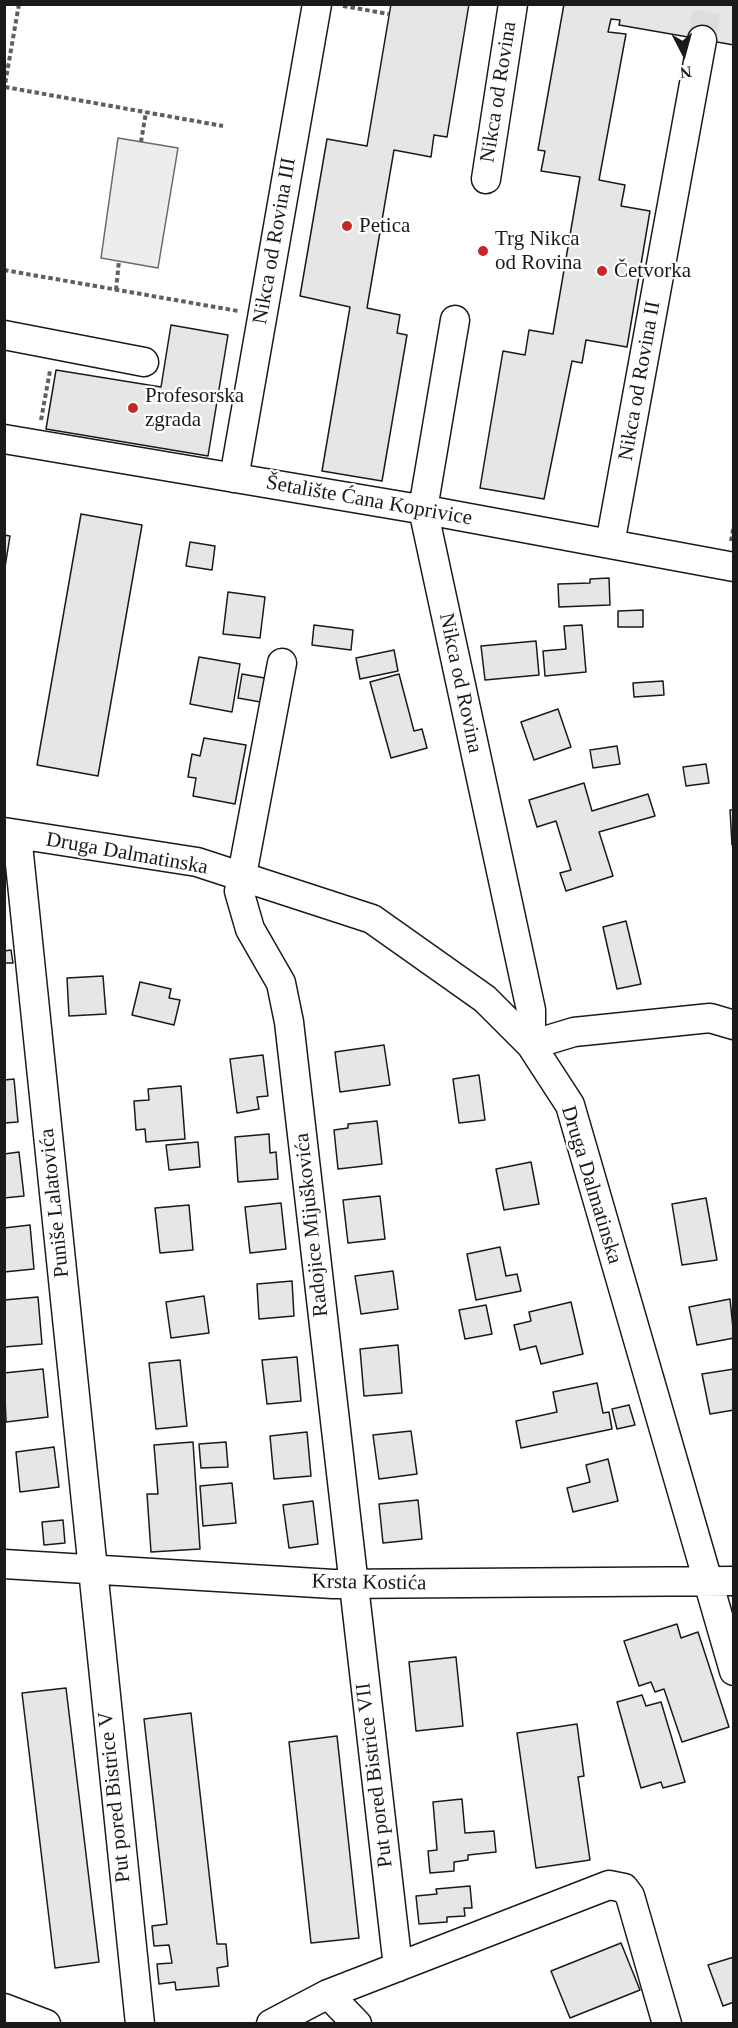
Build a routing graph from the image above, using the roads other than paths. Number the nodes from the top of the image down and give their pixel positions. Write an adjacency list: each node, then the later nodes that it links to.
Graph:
1 (317, 4): 9 (street, Nikca od Rovina III)
2 (513, 4): 4 (street, Nikca od Rovina)
3 (702, 40): 11 (street, Nikca od Rovina II)
4 (486, 179)
5 (455, 320): 10 (street, Nikca od Rovina)
6 (4, 335): 7 (street)
7 (144, 362)
8 (4, 439): 9 (street, Šetalište Ćana Koprivice)
9 (234, 478): 10 (street, Šetalište Ćana Koprivice)
10 (423, 509): 11 (street, Šetalište Ćana Koprivice); 17 (street, Nikca od Rovina)
11 (610, 544): 12 (street, Šetalište Ćana Koprivice)
12 (734, 567)
13 (282, 663): 15 (street, Radojice Mijuškovića)
14 (11, 833): 15 (street, Druga Dalmatinska); 19 (street, Puniše Lalatovića)
15 (240, 876): 17 (street, Druga Dalmatinska); 21 (street, Radojice Mijuškovića)
16 (734, 1025): 17 (street)
17 (531, 1045): 20 (street, Druga Dalmatinska)
18 (4, 1564): 19 (street, Krsta Kostića)
19 (92, 1571): 21 (street, Krsta Kostića); 27 (street, Put pored Bistrice V)
20 (720, 1581): 21 (street, Krsta Kostića); 22 (street, Druga Dalmatinska)
21 (353, 1584): 23 (street, Put pored Bistrice VII)
22 (734, 1671)
23 (398, 1967): 24 (street); 30 (street)
24 (328, 1994): 28 (street); 29 (street)
25 (4, 2008): 26 (street)
26 (46, 2024)
27 (140, 2024)
28 (271, 2024)
29 (357, 2024)
30 (668, 2024)

